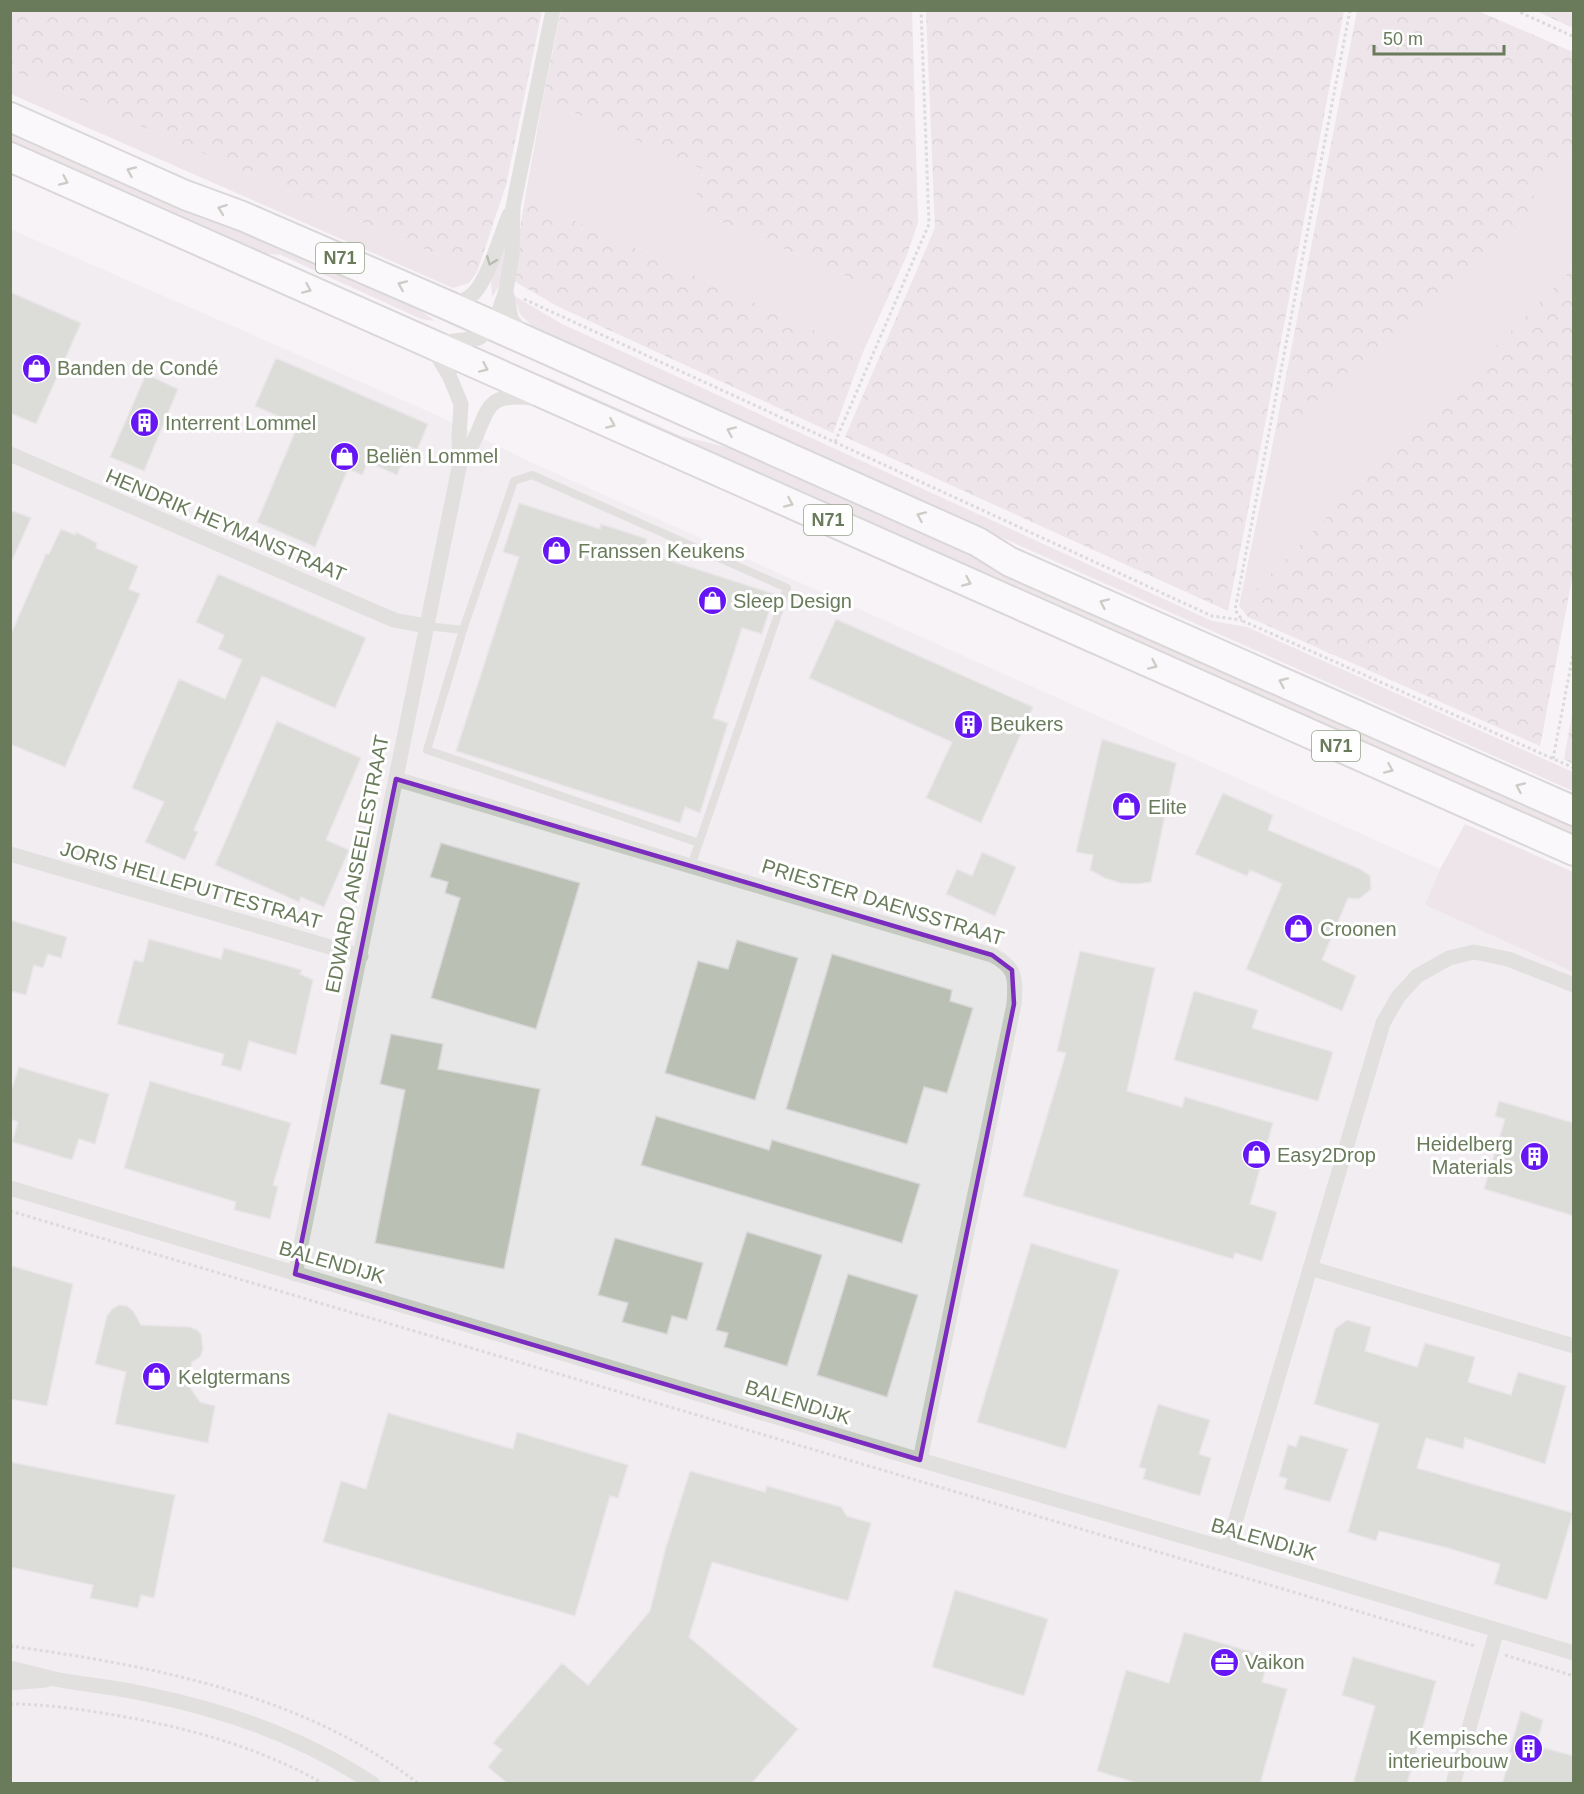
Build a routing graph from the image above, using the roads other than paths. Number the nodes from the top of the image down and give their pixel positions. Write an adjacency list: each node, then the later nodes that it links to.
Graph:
1 (553, 10): 4 (street)
2 (10, 117): 6 (highway, N71, one-way to 2)
3 (10, 157): 8 (highway, N71, one-way to 8)
4 (513, 207): 5 (street); 6 (street, one-way to 6)
5 (506, 290): 7 (street); 9 (street)
6 (447, 305): 7 (highway, N71)
7 (494, 326): 8 (street); 9 (highway, N71)
8 (430, 344): 10 (highway, N71, one-way to 10); 12 (street, EDWARD ANSEELESTRAAT)
9 (535, 344): 16 (highway, N71, one-way to 9)
10 (557, 400): 12 (street, EDWARD ANSEELESTRAAT); 18 (highway, N71, one-way to 18)
11 (10, 454): 13 (street, HENDRIK HEYMANSTRAAT)
12 (460, 463): 13 (street, EDWARD ANSEELESTRAAT)
13 (426, 626): 14 (lane); 15 (street, EDWARD ANSEELESTRAAT)
14 (463, 630): 17 (lane); 17 (lane)
15 (396, 779): 20 (street, PRIESTER DAENSSTRAAT); 21 (street, EDWARD ANSEELESTRAAT)
16 (1574, 811)
17 (699, 843): 20 (lane)
18 (1574, 851)
19 (10, 854): 21 (street, JORIS HELLEPUTTESTRAAT)
20 (691, 866): 27 (street, PRIESTER DAENSSTRAAT)
21 (361, 956): 25 (street, EDWARD ANSEELESTRAAT)
22 (1574, 985): 24 (street)
23 (10, 1188): 25 (street, BALENDIJK)
24 (1310, 1268): 26 (street); 28 (street)
25 (295, 1274): 27 (street, BALENDIJK)
26 (1574, 1346)
27 (920, 1460): 28 (street, BALENDIJK)
28 (1227, 1549): 29 (street, BALENDIJK)
29 (1497, 1630): 30 (street, BALENDIJK); 35 (street)
30 (1574, 1653)
31 (10, 1668): 32 (street)
32 (55, 1679): 33 (street); 34 (street)
33 (10, 1683)
34 (373, 1784)
35 (1453, 1784)

